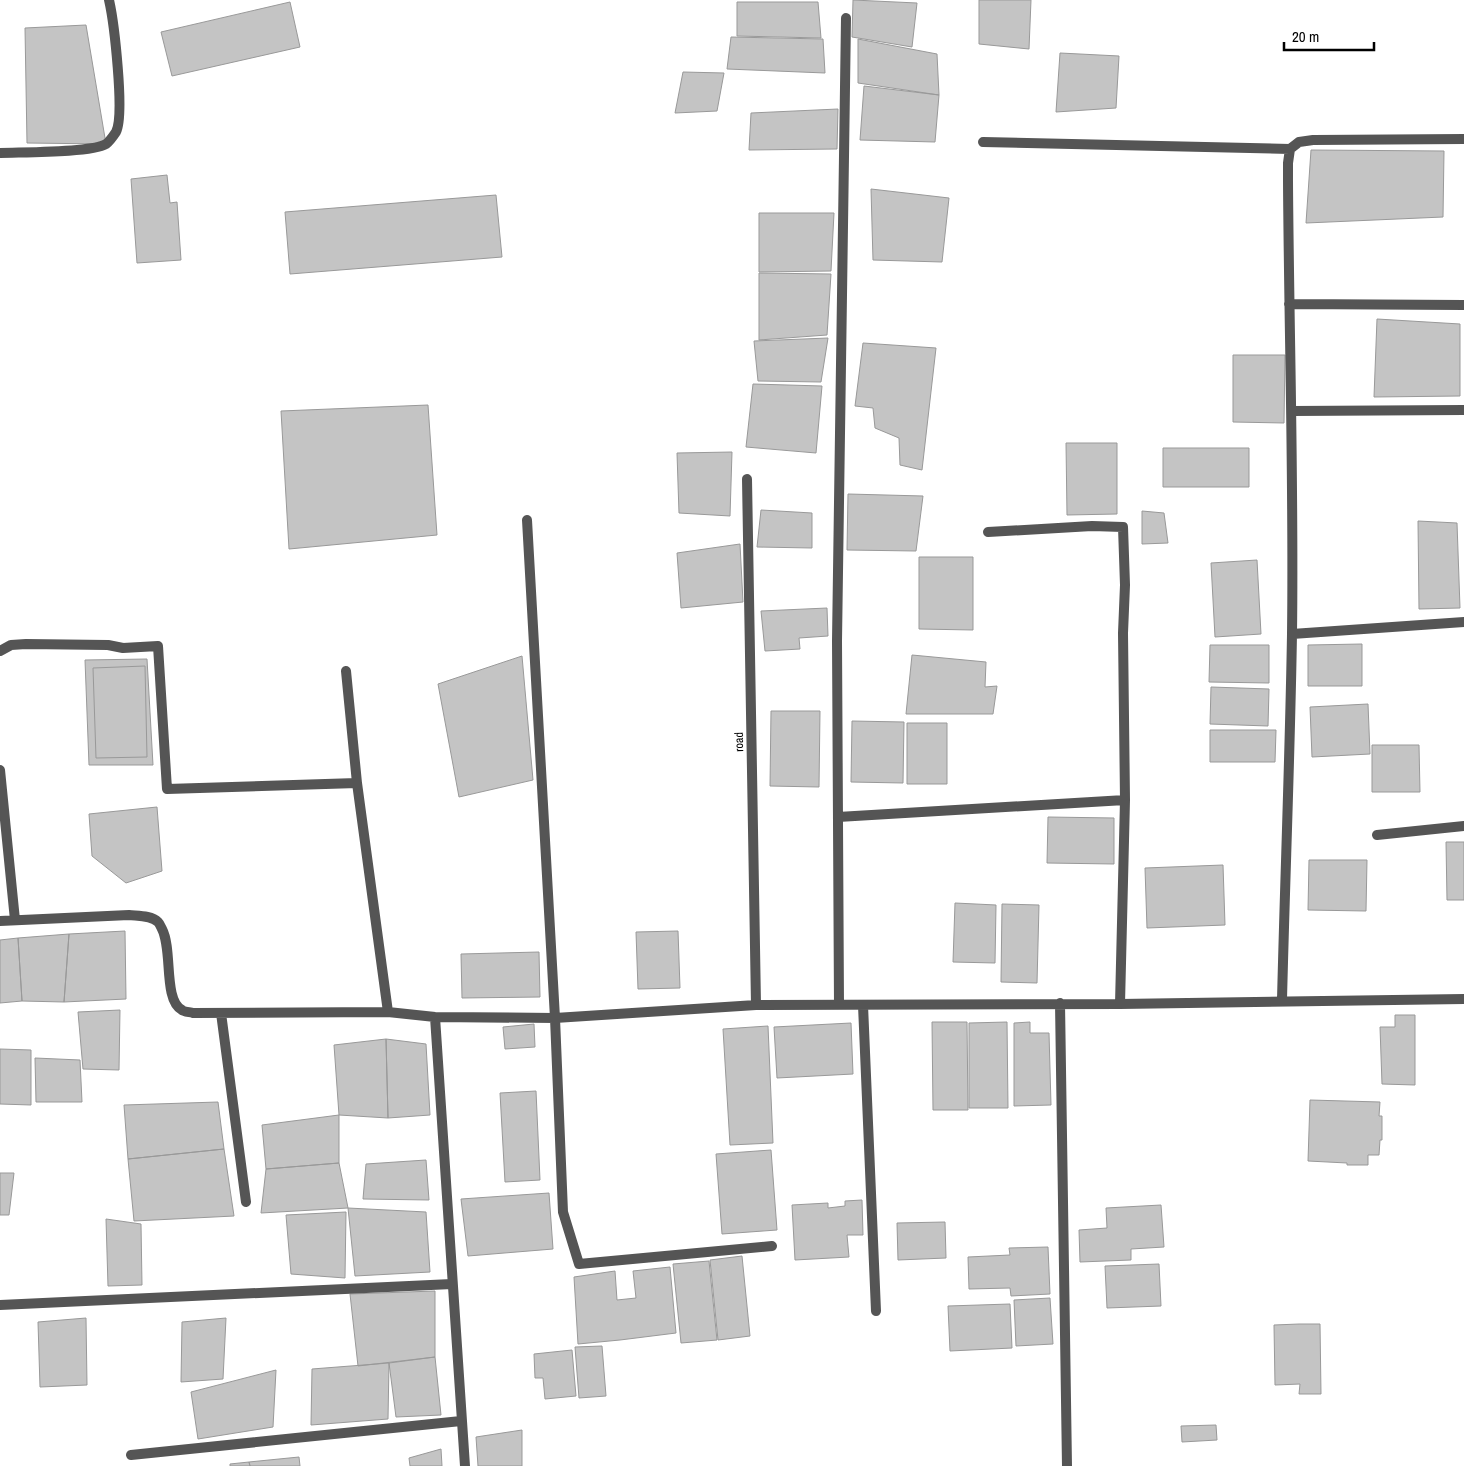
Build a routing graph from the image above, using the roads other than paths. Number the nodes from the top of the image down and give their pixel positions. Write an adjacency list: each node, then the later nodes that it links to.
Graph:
1 (109, 0): 6 (street)
2 (846, 18): 21 (street)
3 (1464, 139): 5 (street)
4 (983, 142): 5 (street)
5 (1290, 149): 7 (street)
6 (0, 153)
7 (1289, 304): 8 (street); 10 (street)
8 (1464, 305)
9 (1464, 410): 10 (street)
10 (1292, 411): 15 (street)
11 (747, 479): 30 (street, road)
12 (528, 520): 36 (street)
13 (988, 532): 20 (street)
14 (1464, 622): 15 (street)
15 (1292, 634): 27 (street)
16 (0, 651): 19 (street)
17 (346, 671): 19 (street)
18 (0, 770): 24 (street)
19 (357, 783): 33 (street)
20 (1125, 800): 21 (street); 29 (street)
21 (838, 817): 31 (street)
22 (1464, 826): 23 (street)
23 (1377, 835)
24 (15, 920): 25 (street); 34 (street)
25 (0, 921)
26 (1464, 999): 27 (street)
27 (1282, 1000): 29 (street)
28 (1060, 1003): 29 (street); 32 (street); 45 (street)
29 (1120, 1004)
30 (756, 1005): 31 (street); 36 (street)
31 (839, 1005): 32 (street)
32 (863, 1005): 41 (street)
33 (388, 1012): 34 (street); 35 (street)
34 (221, 1013): 37 (street)
35 (435, 1017): 36 (street); 39 (street)
36 (554, 1018): 38 (street)
37 (246, 1202)
38 (772, 1246)
39 (452, 1284): 40 (street); 42 (street)
40 (0, 1305)
41 (876, 1310)
42 (461, 1421): 43 (street); 44 (street)
43 (131, 1455)
44 (464, 1466)
45 (1067, 1466)

